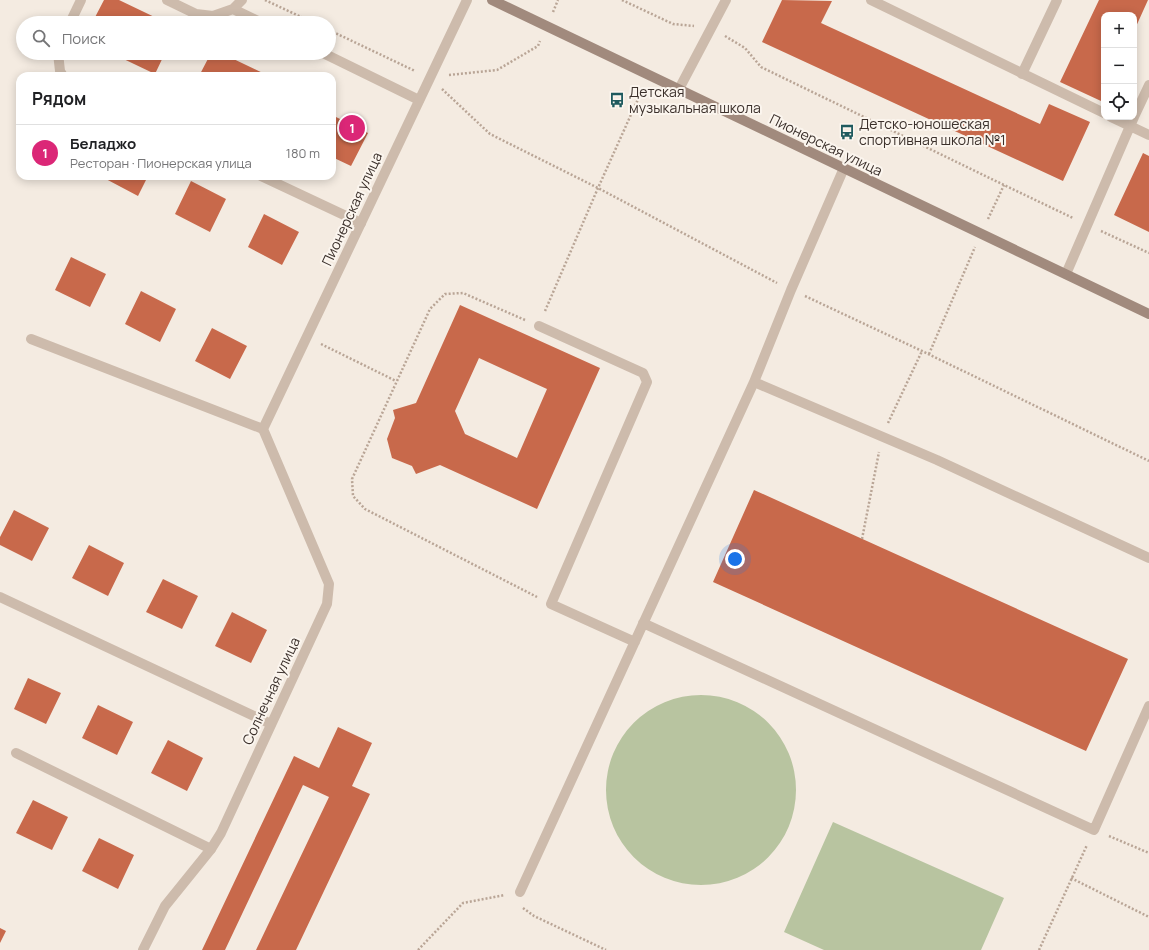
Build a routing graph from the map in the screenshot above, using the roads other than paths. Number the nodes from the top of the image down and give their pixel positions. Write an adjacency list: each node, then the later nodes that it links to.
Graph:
1 (81, 0): 10 (street)
2 (167, 0): 9 (street)
3 (242, 0): 9 (street)
4 (467, 0): 18 (street, Пионерская улица)
5 (492, 0): 17 (main road, Пионерская улица)
6 (726, 0): 17 (street)
7 (871, 0): 15 (street)
8 (1057, 0): 15 (street)
9 (233, 9): 11 (street)
10 (73, 16)
11 (248, 16)
12 (336, 59): 18 (street)
13 (59, 60): 14 (street)
14 (60, 72)
15 (1022, 74): 20 (street)
16 (1149, 85): 19 (street)
17 (679, 90): 23 (main road, Пионерская улица)
18 (419, 100): 25 (street, Пионерская улица)
19 (1137, 111)
20 (1101, 112)
21 (1133, 120): 22 (street); 26 (street)
22 (1149, 135)
23 (844, 168): 26 (main road, Пионерская улица); 30 (street)
24 (270, 180): 25 (street)
25 (361, 222): 31 (street, Пионерская улица)
26 (1066, 274): 27 (main road, Пионерская улица)
27 (1149, 314)
28 (539, 326): 35 (street)
29 (31, 339): 31 (street)
30 (754, 382): 32 (street); 34 (street)
31 (263, 429): 37 (street, Солнечная улица)
32 (1149, 558)
33 (0, 597): 37 (street)
34 (643, 623): 35 (street); 36 (street)
35 (635, 642): 40 (street)
36 (1149, 706)
37 (271, 724): 39 (street, Солнечная улица)
38 (16, 753): 39 (street)
39 (211, 849): 41 (street, Солнечная улица)
40 (520, 892)
41 (143, 950)

